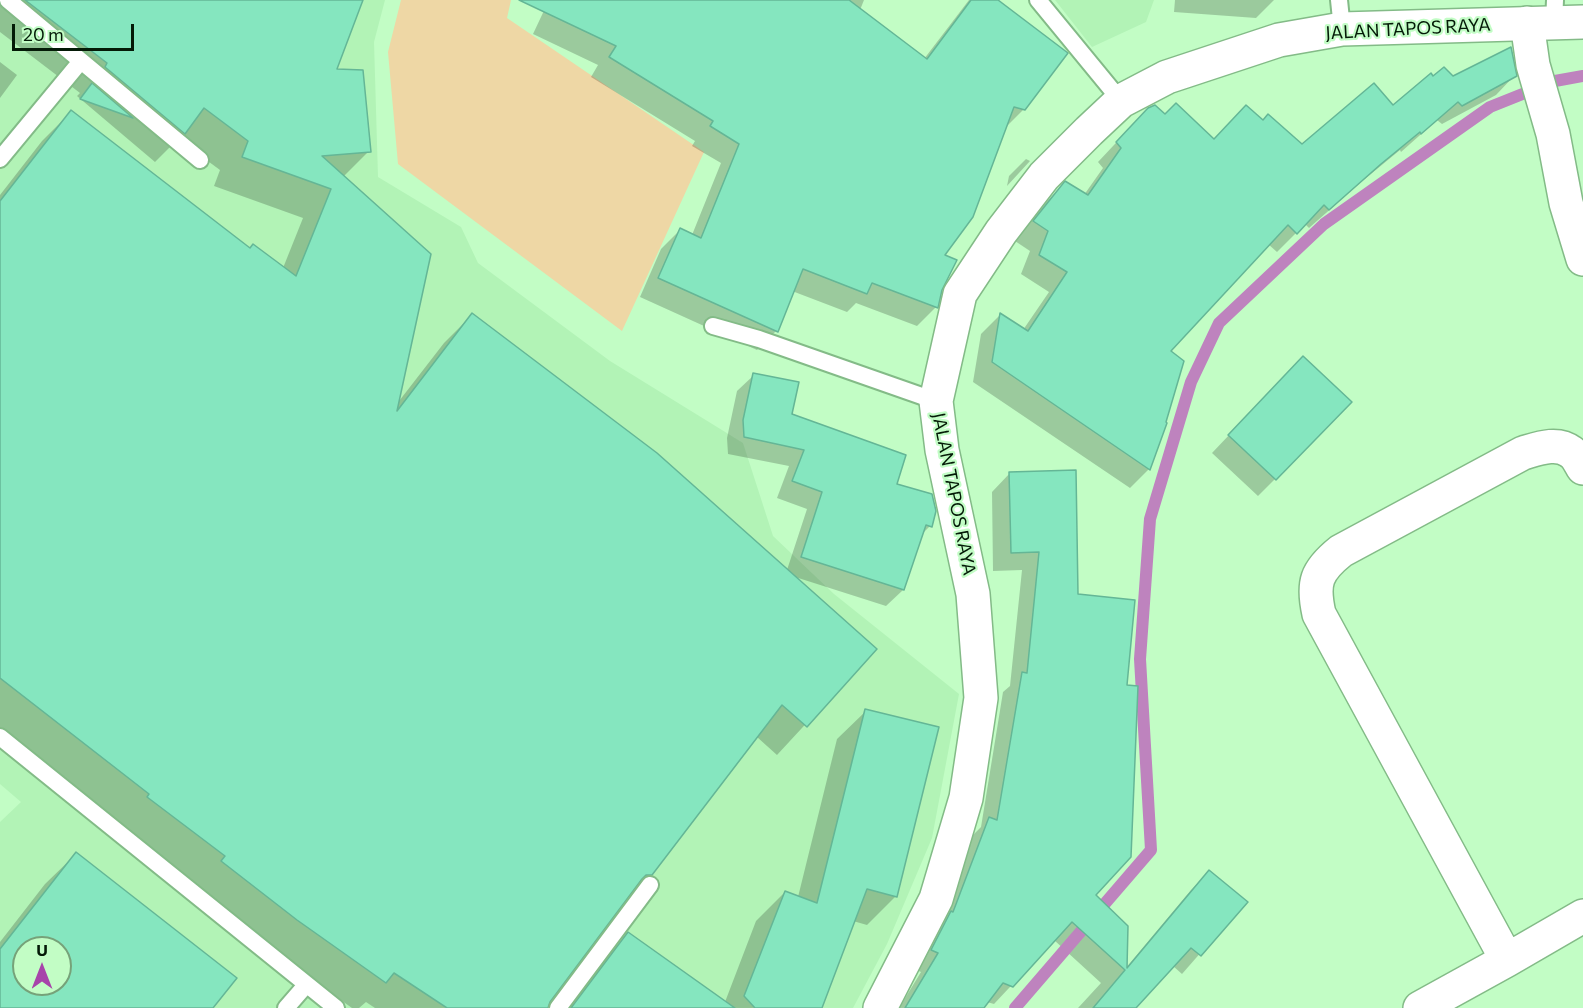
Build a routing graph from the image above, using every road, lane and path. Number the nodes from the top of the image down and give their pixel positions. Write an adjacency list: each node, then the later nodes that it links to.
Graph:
1 (8, 0): 5 (lane)
2 (1038, 0): 6 (lane)
3 (1341, 14): 4 (main road, JALAN TAPOS RAYA); 6 (main road, JALAN TAPOS RAYA)
4 (1555, 17): 9 (main road)
5 (81, 60): 7 (lane); 8 (lane)
6 (1121, 101): 11 (main road, JALAN TAPOS RAYA)
7 (0, 159)
8 (200, 160)
9 (1583, 259)
10 (713, 326): 11 (lane)
11 (936, 400): 21 (main road, JALAN TAPOS RAYA)
12 (1583, 468): 16 (main road)
13 (0, 737): 17 (lane)
14 (650, 885): 20 (lane)
15 (1583, 916): 16 (main road)
16 (1507, 960): 22 (main road)
17 (306, 985): 18 (lane); 19 (lane)
18 (286, 1008)
19 (336, 1008)
20 (558, 1008)
21 (880, 1008)
22 (1420, 1008)

